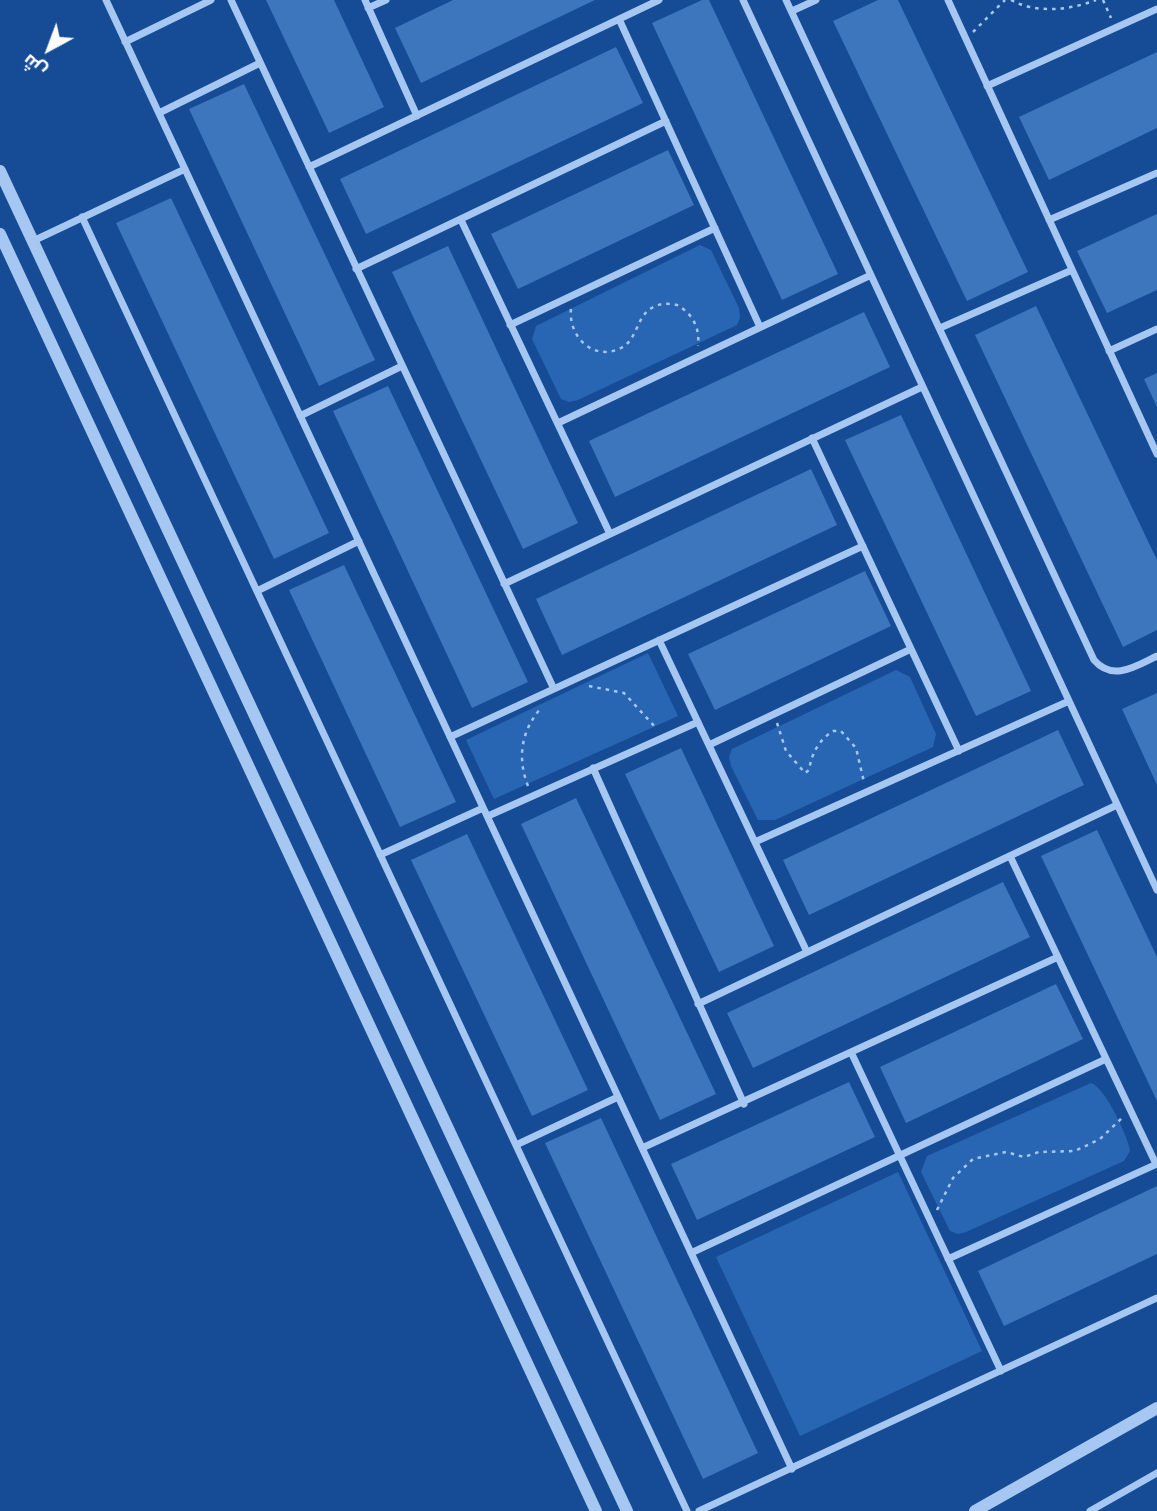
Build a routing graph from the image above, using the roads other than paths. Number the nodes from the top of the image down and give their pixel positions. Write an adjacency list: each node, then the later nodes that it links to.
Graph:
1 (106, 0): 15 (street)
2 (211, 0): 15 (street)
3 (231, 0): 16 (street)
4 (365, 0): 11 (street)
5 (386, 0): 11 (street)
6 (659, 0): 14 (street)
7 (743, 0): 33 (street)
8 (786, 0): 13 (street)
9 (816, 0): 13 (street)
10 (948, 0): 17 (street)
11 (369, 8): 19 (street)
12 (1157, 9): 17 (street)
13 (792, 11): 36 (street)
14 (619, 19): 19 (street); 20 (street)
15 (125, 42): 18 (street)
16 (260, 63): 18 (street); 21 (street)
17 (987, 86): 27 (street)
18 (159, 113): 22 (street)
19 (417, 116): 21 (street)
20 (666, 121): 26 (street); 28 (street)
21 (309, 167): 31 (street)
22 (184, 169): 25 (street); 41 (street)
23 (0, 171): 30 (street)
24 (1157, 173): 27 (street)
25 (82, 217): 30 (street); 51 (street)
26 (461, 220): 31 (street); 34 (street)
27 (1049, 220): 32 (street)
28 (715, 228): 34 (street); 35 (street)
29 (0, 234): 46 (street)
30 (33, 241): 45 (street)
31 (356, 269): 39 (street)
32 (1072, 270): 36 (street); 38 (street)
33 (871, 275): 35 (street); 40 (street)
34 (510, 325): 42 (street)
35 (760, 327): 42 (street)
36 (940, 328): 54 (street)
37 (1157, 329): 38 (street)
38 (1109, 351): 44 (street)
39 (402, 366): 41 (street); 50 (street)
40 (922, 387): 43 (street); 56 (street)
41 (300, 416): 48 (street)
42 (558, 423): 47 (street)
43 (812, 438): 47 (street); 49 (street)
44 (1157, 454)
45 (149, 493): 46 (street); 88 (street)
46 (126, 503): 87 (street)
47 (610, 534): 50 (street)
48 (359, 541): 51 (street); 58 (street)
49 (863, 546): 52 (street); 53 (street)
50 (504, 584): 55 (street)
51 (257, 591): 66 (street)
52 (659, 640): 55 (street); 57 (street)
53 (911, 649): 59 (street); 60 (street)
54 (1157, 656)
55 (552, 687): 58 (street)
56 (1069, 701): 60 (street); 62 (street)
57 (698, 722): 59 (street); 61 (street)
58 (450, 737): 63 (street)
59 (709, 745): 65 (street)
60 (959, 751): 65 (street)
61 (593, 768): 64 (street); 71 (street)
62 (1117, 805): 67 (street); 68 (street)
63 (483, 808): 64 (street); 66 (street)
64 (488, 816): 74 (street)
65 (755, 842): 69 (street)
66 (380, 855): 76 (street)
67 (1010, 856): 69 (street); 70 (street)
68 (1157, 890)
69 (807, 952): 71 (street)
70 (1058, 957): 72 (street); 73 (street)
71 (698, 1004): 75 (street)
72 (851, 1052): 75 (street); 78 (street)
73 (1106, 1059): 78 (street); 79 (street)
74 (618, 1097): 76 (street); 77 (street)
75 (744, 1104): 77 (street)
76 (516, 1145): 89 (street)
77 (642, 1148): 80 (street)
78 (900, 1156): 80 (street); 81 (street)
79 (1156, 1164): 81 (street)
80 (691, 1254): 85 (street)
81 (948, 1259): 83 (street)
82 (1157, 1297): 83 (street)
83 (1001, 1371): 85 (street)
84 (1157, 1408): 91 (street)
85 (792, 1469): 90 (street)
86 (1157, 1473): 92 (street)
87 (596, 1511)
88 (627, 1511)
89 (687, 1511)
90 (699, 1511)
91 (975, 1511)
92 (1090, 1511)

